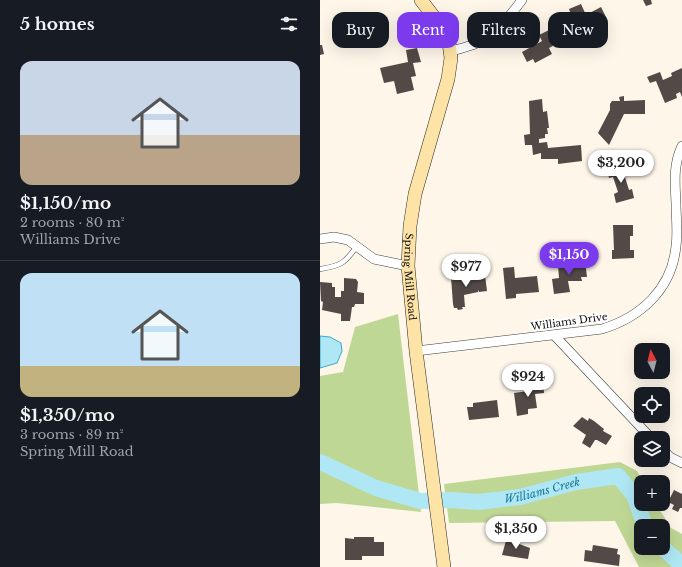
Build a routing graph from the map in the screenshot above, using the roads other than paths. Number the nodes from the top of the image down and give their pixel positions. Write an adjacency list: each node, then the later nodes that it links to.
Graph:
1 (421, 0): 3 (street, Spring Mill Road)
2 (522, 0): 3 (street)
3 (451, 51): 8 (street, Spring Mill Road)
4 (682, 146): 7 (street, Williams Drive)
5 (320, 239): 6 (street)
6 (358, 246): 8 (street); 9 (lane)
7 (678, 263): 10 (street, Williams Drive)
8 (408, 266): 11 (street, Spring Mill Road)
9 (320, 269)
10 (554, 335): 11 (street, Williams Drive); 12 (street)
11 (416, 351): 15 (street, Spring Mill Road)
12 (644, 431)
13 (670, 457): 14 (street)
14 (682, 463)
15 (444, 567)

